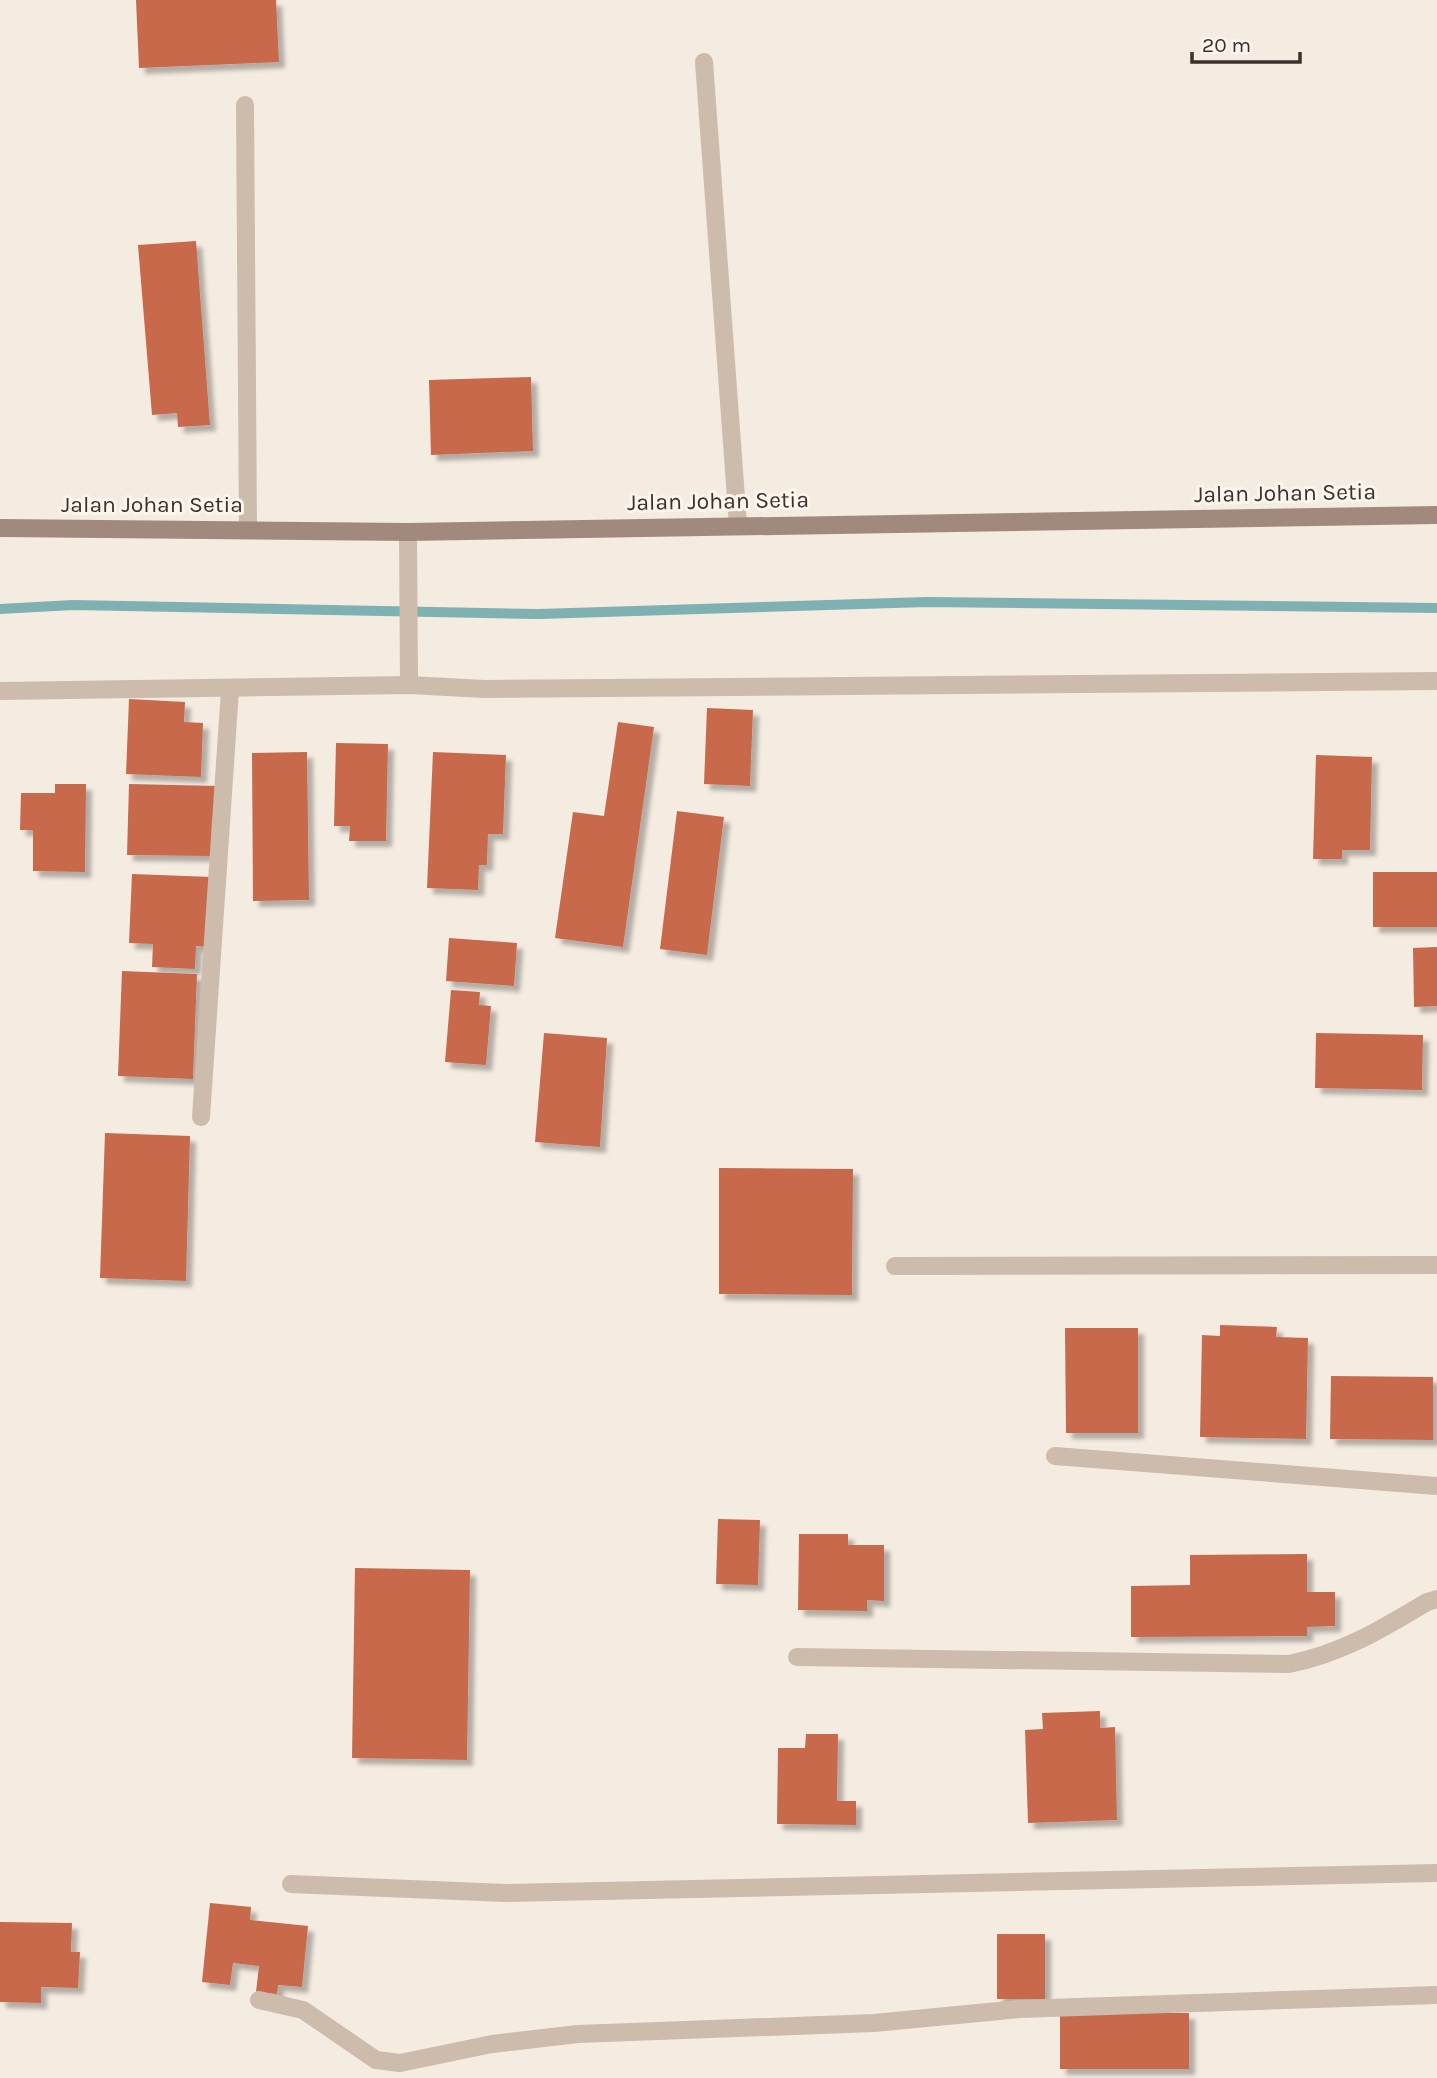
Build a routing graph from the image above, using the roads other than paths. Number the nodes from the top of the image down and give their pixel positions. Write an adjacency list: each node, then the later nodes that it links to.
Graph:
1 (704, 62): 4 (street)
2 (245, 106): 6 (street)
3 (1437, 515): 4 (main road, Jalan Johan Setia)
4 (738, 525): 7 (main road, Jalan Johan Setia)
5 (0, 528): 6 (main road, Jalan Johan Setia)
6 (248, 529): 7 (main road, Jalan Johan Setia)
7 (408, 532): 9 (street)
8 (1437, 681): 9 (street)
9 (409, 685): 10 (street)
10 (230, 690): 11 (street); 12 (street)
11 (0, 691)
12 (201, 1116)
13 (1437, 1265): 14 (street)
14 (895, 1266)
15 (1055, 1456): 16 (street)
16 (1437, 1486)
17 (1437, 1599): 18 (street)
18 (797, 1657)
19 (1437, 1873): 20 (street)
20 (291, 1884)
21 (1437, 1995): 22 (street)
22 (259, 2000)

